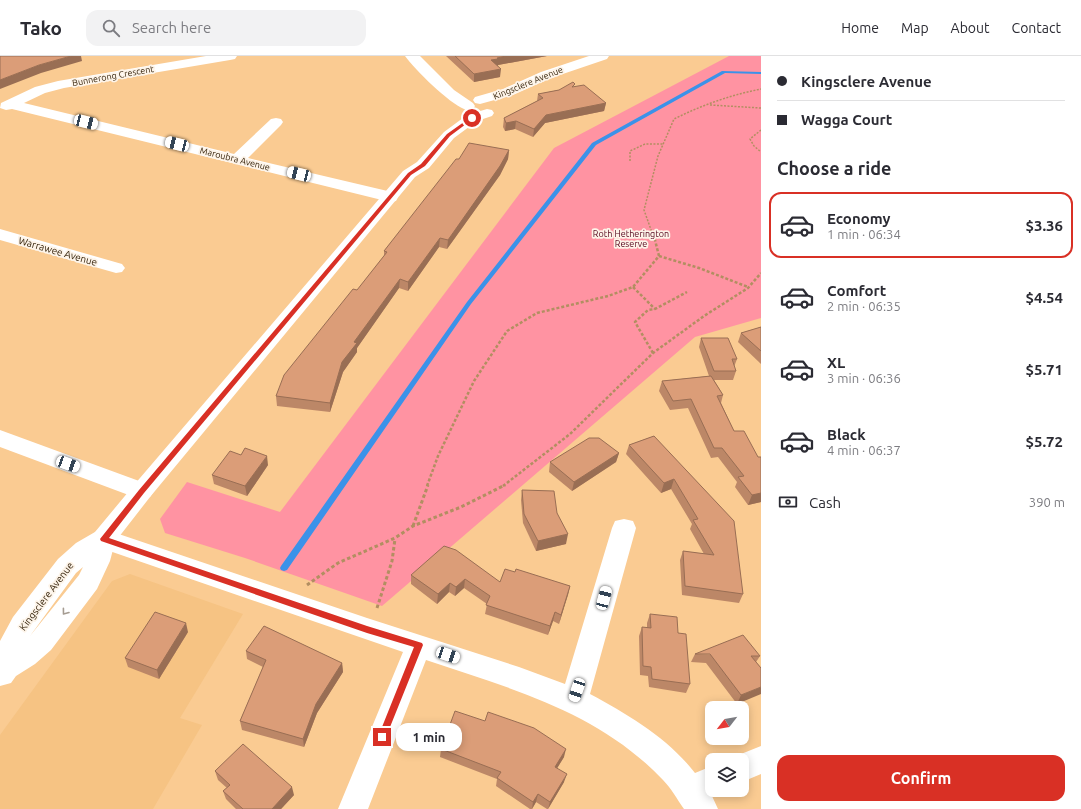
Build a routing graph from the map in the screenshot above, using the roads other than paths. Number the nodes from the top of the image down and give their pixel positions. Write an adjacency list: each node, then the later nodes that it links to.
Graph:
1 (230, 56): 4 (street, Bunnerong Crescent)
2 (412, 56): 5 (street)
3 (602, 56): 5 (street, Kingsclere Avenue)
4 (5, 106): 7 (street, Maroubra Avenue)
5 (479, 106): 8 (street, Kingsclere Avenue)
6 (276, 122): 7 (street)
7 (238, 159): 8 (street, Maroubra Avenue)
8 (390, 197): 12 (street, Kingsclere Avenue)
9 (0, 234): 10 (street, Warrawee Avenue)
10 (116, 268)
11 (0, 438): 12 (street)
12 (142, 491): 14 (street, Kingsclere Avenue)
13 (624, 528): 17 (street)
14 (104, 539): 15 (street); 16 (street, Kingsclere Avenue)
15 (419, 645): 17 (street); 21 (street)
16 (2, 669)
17 (574, 700): 20 (street)
18 (761, 760): 19 (street)
19 (749, 765)
20 (702, 794)
21 (353, 809)

